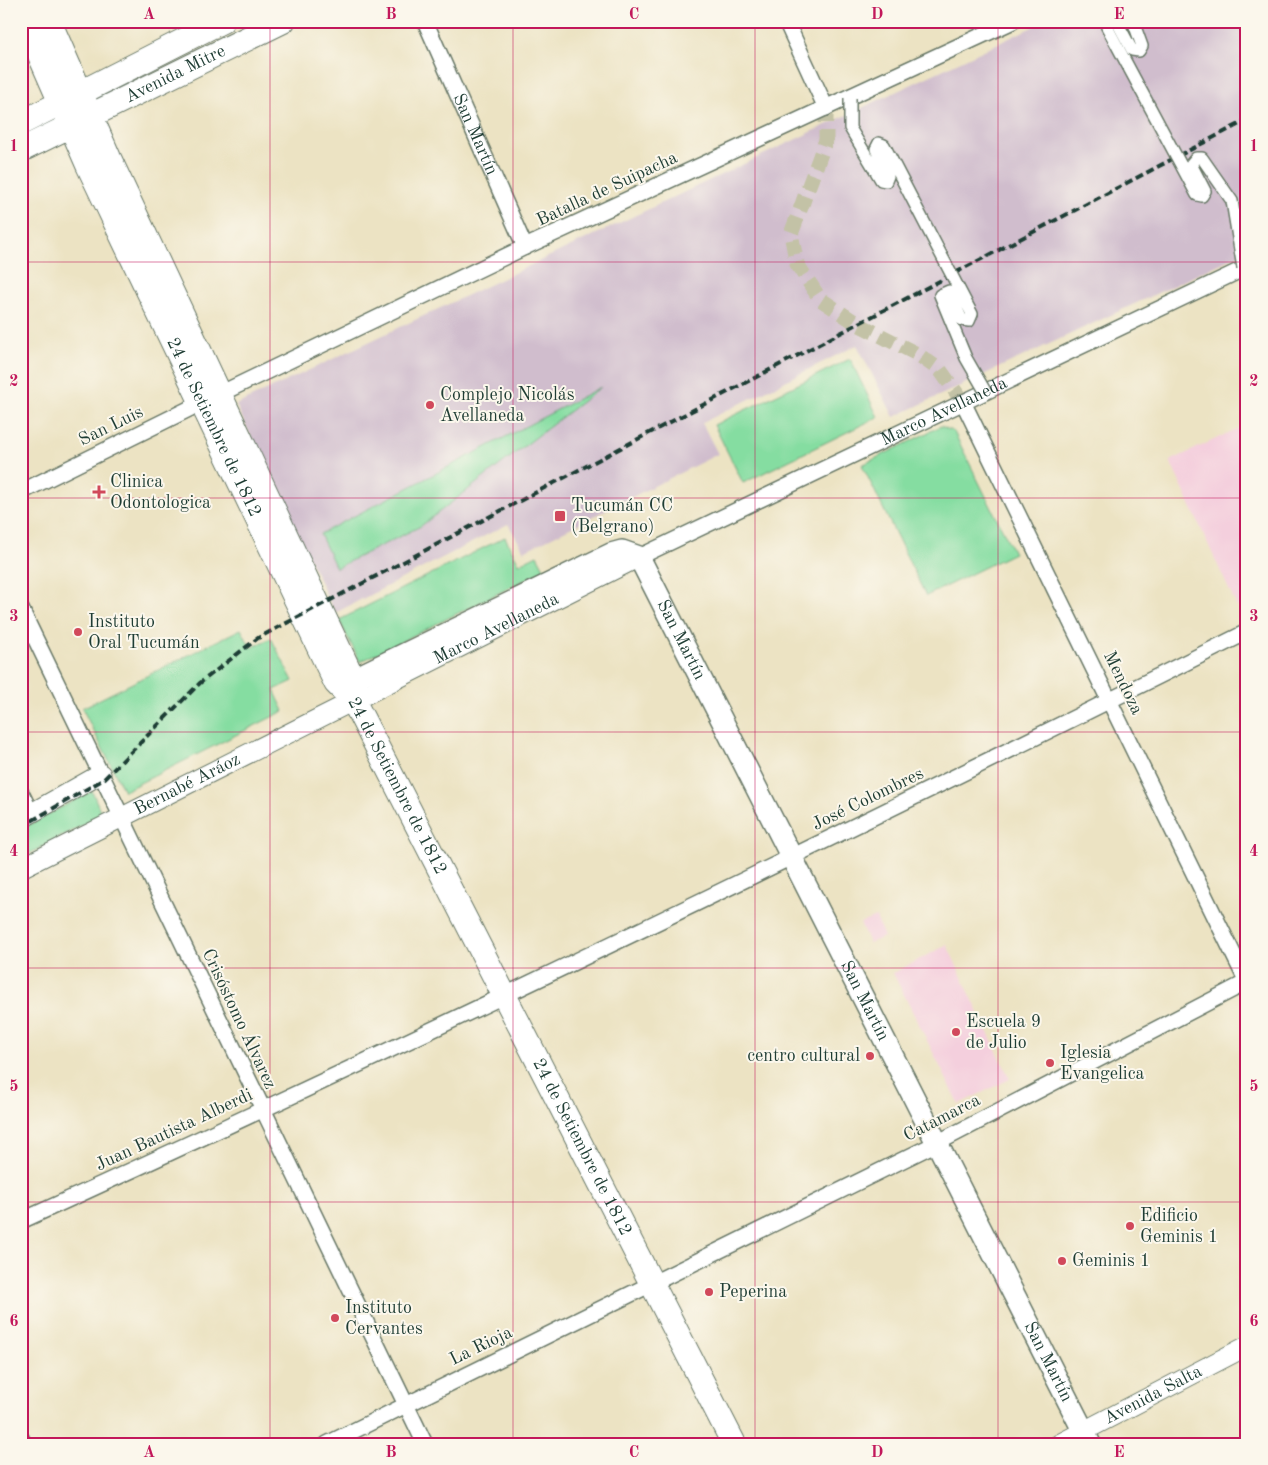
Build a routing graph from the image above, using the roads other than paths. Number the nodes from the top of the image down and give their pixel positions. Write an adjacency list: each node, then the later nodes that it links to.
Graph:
1 (25, 21): 9 (main road)
2 (222, 21): 10 (main road, Avenida Mitre)
3 (283, 21): 11 (main road, Avenida Mitre)
4 (425, 21): 19 (street, San Martín)
5 (786, 21): 14 (street)
6 (1013, 21): 13 (street, Batalla de Suipacha)
7 (1134, 21): 20 (street, bridge)
8 (52, 26): 10 (main road); 12 (main road)
9 (42, 60): 12 (main road); 16 (main road)
10 (128, 69): 12 (main road, Avenida Mitre)
11 (138, 93): 15 (main road, Avenida Mitre); 18 (main road)
12 (71, 98): 15 (main road, 24 de Setiembre de 1812); 16 (main road, Avenida Mitre)
13 (850, 98): 14 (street, Batalla de Suipacha); 21 (street, bridge)
14 (826, 108): 19 (street, Batalla de Suipacha)
15 (80, 122): 17 (main road, Avenida Mitre); 18 (main road, 24 de Setiembre de 1812)
16 (21, 123)
17 (30, 146): 18 (main road)
18 (98, 162): 22 (main road, 24 de Setiembre de 1812)
19 (525, 247): 22 (street, Batalla de Suipacha)
20 (1245, 268): 21 (street, Marco Avellaneda)
21 (986, 391): 23 (street, Marco Avellaneda)
22 (209, 399): 24 (street, San Luis); 28 (main road, 24 de Setiembre de 1812)
23 (963, 402): 25 (street, Marco Avellaneda); 29 (street, Mendoza)
24 (21, 492)
25 (639, 556): 28 (main road, Marco Avellaneda); 34 (main road, San Martín)
26 (21, 610): 30 (street, Crisóstomo Álvarez)
27 (1247, 632): 29 (street, José Colombres)
28 (353, 690): 33 (street, Bernabé Aráoz); 37 (main road, 24 de Setiembre de 1812)
29 (1111, 700): 34 (street, José Colombres); 36 (street, Mendoza)
30 (101, 774): 32 (street); 33 (street, Crisóstomo Álvarez)
31 (21, 793): 32 (street)
32 (26, 816)
33 (122, 816): 35 (street, Bernabé Aráoz); 38 (street, Crisóstomo Álvarez)
34 (793, 857): 37 (street, José Colombres); 39 (main road, San Martín)
35 (21, 868)
36 (1247, 982): 39 (street, Catamarca)
37 (504, 994): 38 (street, Juan Bautista Alberdi); 41 (main road, 24 de Setiembre de 1812)
38 (262, 1111): 40 (street, Juan Bautista Alberdi); 43 (street, Crisóstomo Álvarez)
39 (937, 1143): 41 (street, Catamarca); 44 (main road, San Martín)
40 (21, 1221)
41 (652, 1283): 43 (street, La Rioja); 49 (main road, 24 de Setiembre de 1812)
42 (1247, 1346): 44 (street, Avenida Salta)
43 (405, 1404): 47 (street, La Rioja); 48 (street, Crisóstomo Álvarez)
44 (1086, 1437): 50 (street, Avenida Salta)
45 (21, 1438): 46 (street)
46 (24, 1444)
47 (327, 1444)
48 (425, 1444)
49 (734, 1444)
50 (1059, 1444)

